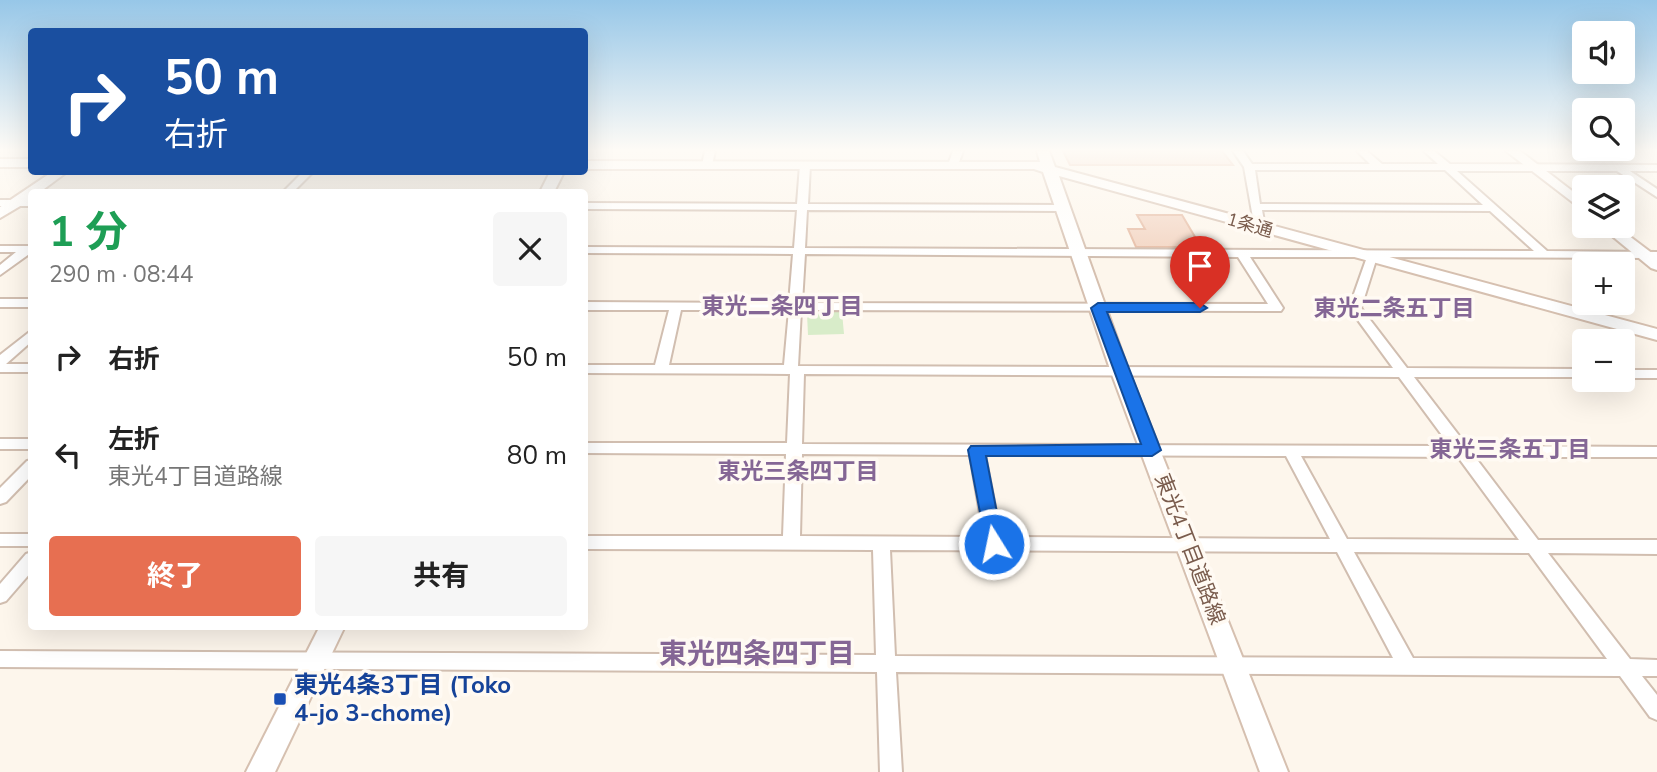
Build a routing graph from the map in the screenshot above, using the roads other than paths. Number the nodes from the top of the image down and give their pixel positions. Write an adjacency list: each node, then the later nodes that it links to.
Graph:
1 (804, 187): 11 (street)
2 (1054, 187): 13 (street, 東光4丁目道路線)
3 (1128, 187): 16 (street, 1条通)
4 (1254, 187): 12 (street)
5 (1470, 187): 14 (street)
6 (28, 195): 8 (street)
7 (0, 203): 8 (street)
8 (16, 203): 9 (street); 15 (street)
9 (28, 203)
10 (588, 206): 11 (street)
11 (803, 207): 13 (street); 22 (street)
12 (1258, 207): 14 (street); 16 (street)
13 (1063, 208): 23 (street, 東光4丁目道路線)
14 (1493, 208): 26 (street)
15 (0, 214)
16 (1259, 227): 25 (street, 1条通)
17 (1625, 238): 27 (street)
18 (0, 249): 19 (street)
19 (28, 249)
20 (28, 250): 30 (street)
21 (588, 250): 22 (street)
22 (800, 252): 23 (street); 35 (street)
23 (1079, 253): 24 (street); 36 (street, 東光4丁目道路線)
24 (1242, 253): 25 (street); 36 (street)
25 (1355, 253): 26 (street); 28 (street, 1条通)
26 (1545, 255): 27 (street)
27 (1650, 255): 29 (street)
28 (1373, 258): 37 (street, 1条通); 46 (street)
29 (1657, 265)
30 (0, 271)
31 (0, 303): 32 (street)
32 (28, 303)
33 (588, 306): 34 (street)
34 (676, 306): 35 (street); 43 (street)
35 (796, 306): 36 (street); 44 (street)
36 (1098, 308): 45 (street, 東光4丁目道路線)
37 (1657, 335)
38 (28, 338): 39 (street)
39 (0, 362)
40 (0, 368): 41 (street)
41 (28, 368)
42 (588, 369): 43 (street)
43 (661, 370): 44 (street)
44 (794, 370): 45 (street); 53 (street)
45 (1120, 372): 46 (street); 55 (street, 東光4丁目道路線)
46 (1403, 373): 47 (street); 57 (street)
47 (1572, 373)
48 (1635, 373): 49 (street)
49 (1657, 374)
50 (0, 444): 51 (street)
51 (28, 444)
52 (588, 448): 53 (street)
53 (795, 449): 54 (street); 64 (street)
54 (977, 450): 55 (street); 67 (street)
55 (1152, 450): 56 (street); 65 (street, 東光4丁目道路線)
56 (1292, 451): 57 (street); 68 (street)
57 (1463, 451): 58 (street); 69 (street)
58 (1657, 452)
59 (28, 469): 60 (street)
60 (0, 498)
61 (0, 540): 62 (street)
62 (28, 540)
63 (588, 542): 64 (street)
64 (791, 543): 66 (street)
65 (1187, 543): 67 (street); 68 (street); 77 (street, 東光4丁目道路線)
66 (881, 544): 67 (street); 76 (street)
67 (994, 544)
68 (1342, 545): 69 (street); 78 (street)
69 (1534, 547): 70 (street); 79 (street)
70 (1657, 547)
71 (28, 564): 72 (street)
72 (0, 596)
73 (331, 630): 75 (street)
74 (0, 659): 75 (street)
75 (317, 659): 76 (street); 82 (street)
76 (885, 662): 77 (street); 83 (street)
77 (1235, 665): 78 (street); 84 (street, 東光4丁目道路線)
78 (1407, 666): 79 (street)
79 (1625, 668): 80 (street); 81 (street)
80 (1657, 668)
81 (1657, 711)
82 (260, 772)
83 (891, 772)
84 (1274, 772)

